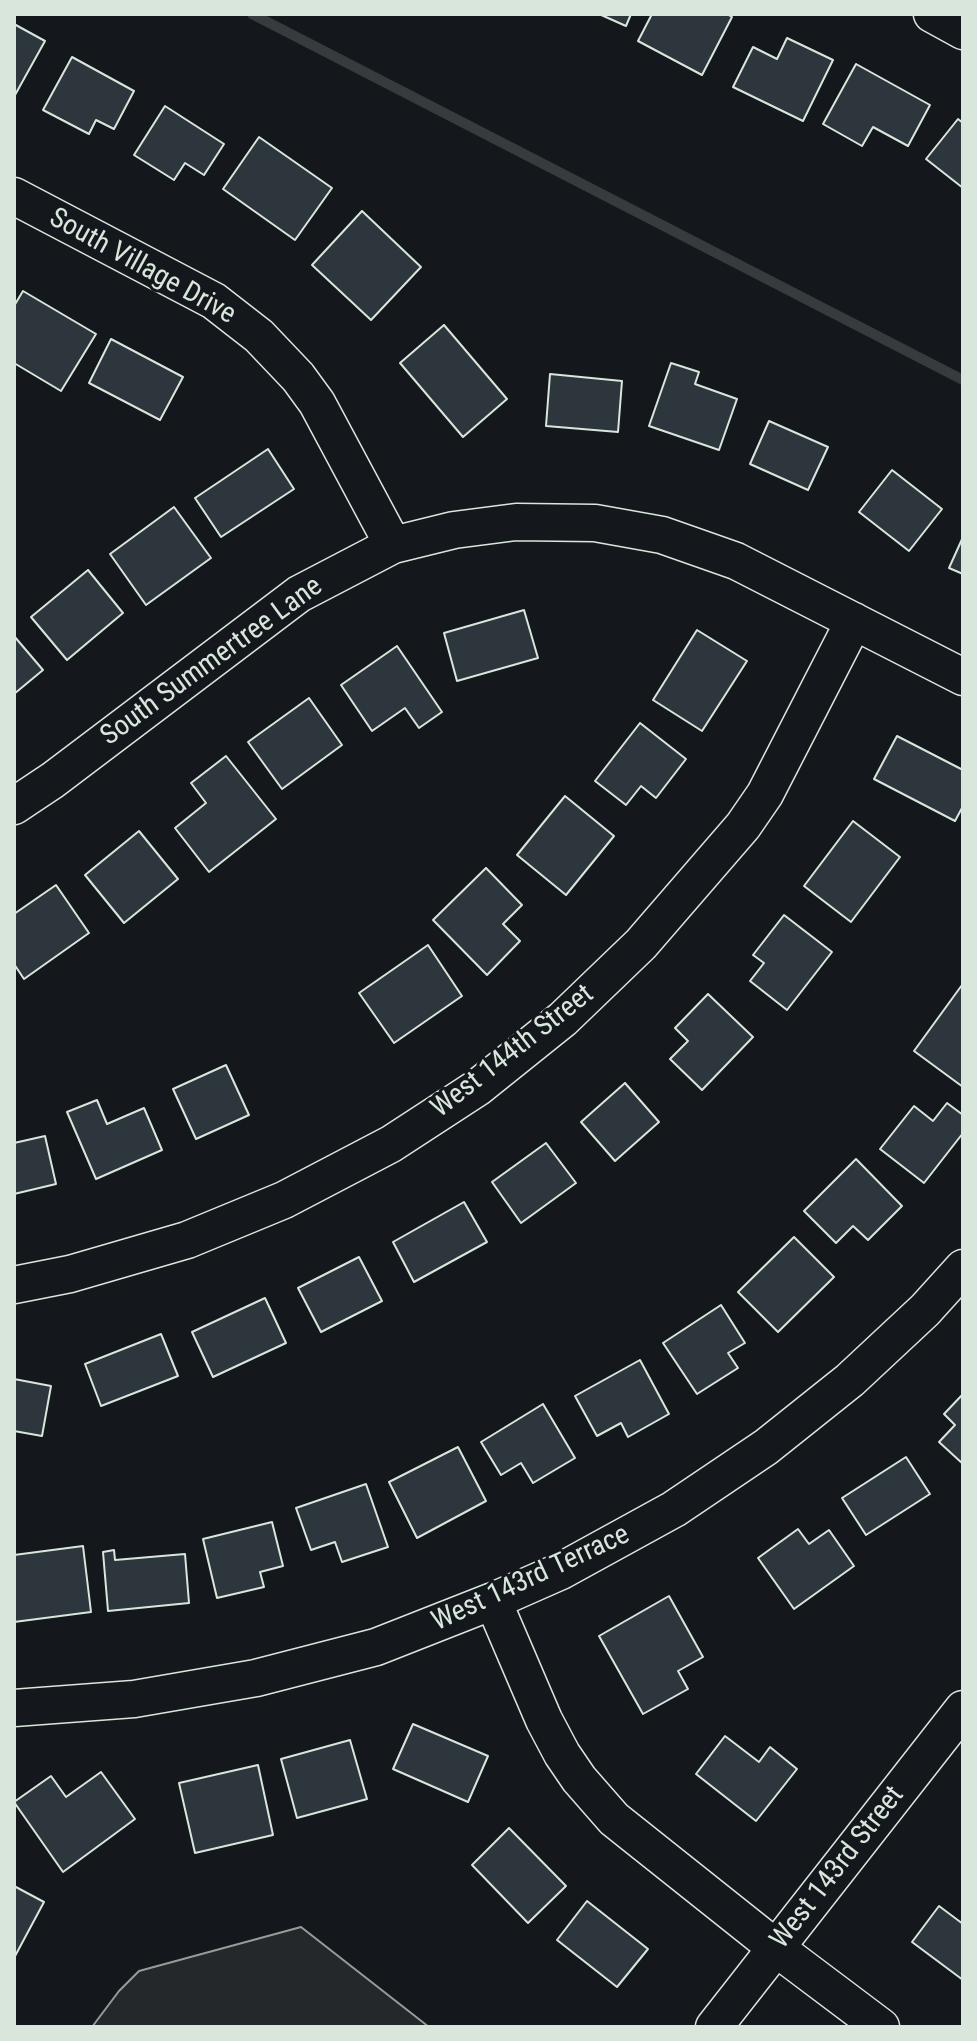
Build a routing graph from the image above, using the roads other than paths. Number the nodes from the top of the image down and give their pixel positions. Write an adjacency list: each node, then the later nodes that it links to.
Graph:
1 (932, 14): 2 (street)
2 (963, 31)
3 (14, 196): 4 (street, South Village Drive)
4 (393, 545): 5 (street, South Summertree Lane); 7 (street, South Summertree Lane)
5 (854, 621): 6 (street, South Summertree Lane); 9 (street, West 144th Street)
6 (963, 677)
7 (14, 806)
8 (963, 1268): 10 (street, West 143rd Terrace)
9 (14, 1285)
10 (493, 1601): 11 (street, West 143rd Terrace); 13 (street)
11 (14, 1708)
12 (963, 1709): 13 (street, West 143rd Street)
13 (776, 1948): 14 (street, West 143rd Street); 15 (street)
14 (714, 2027)
15 (881, 2027)

